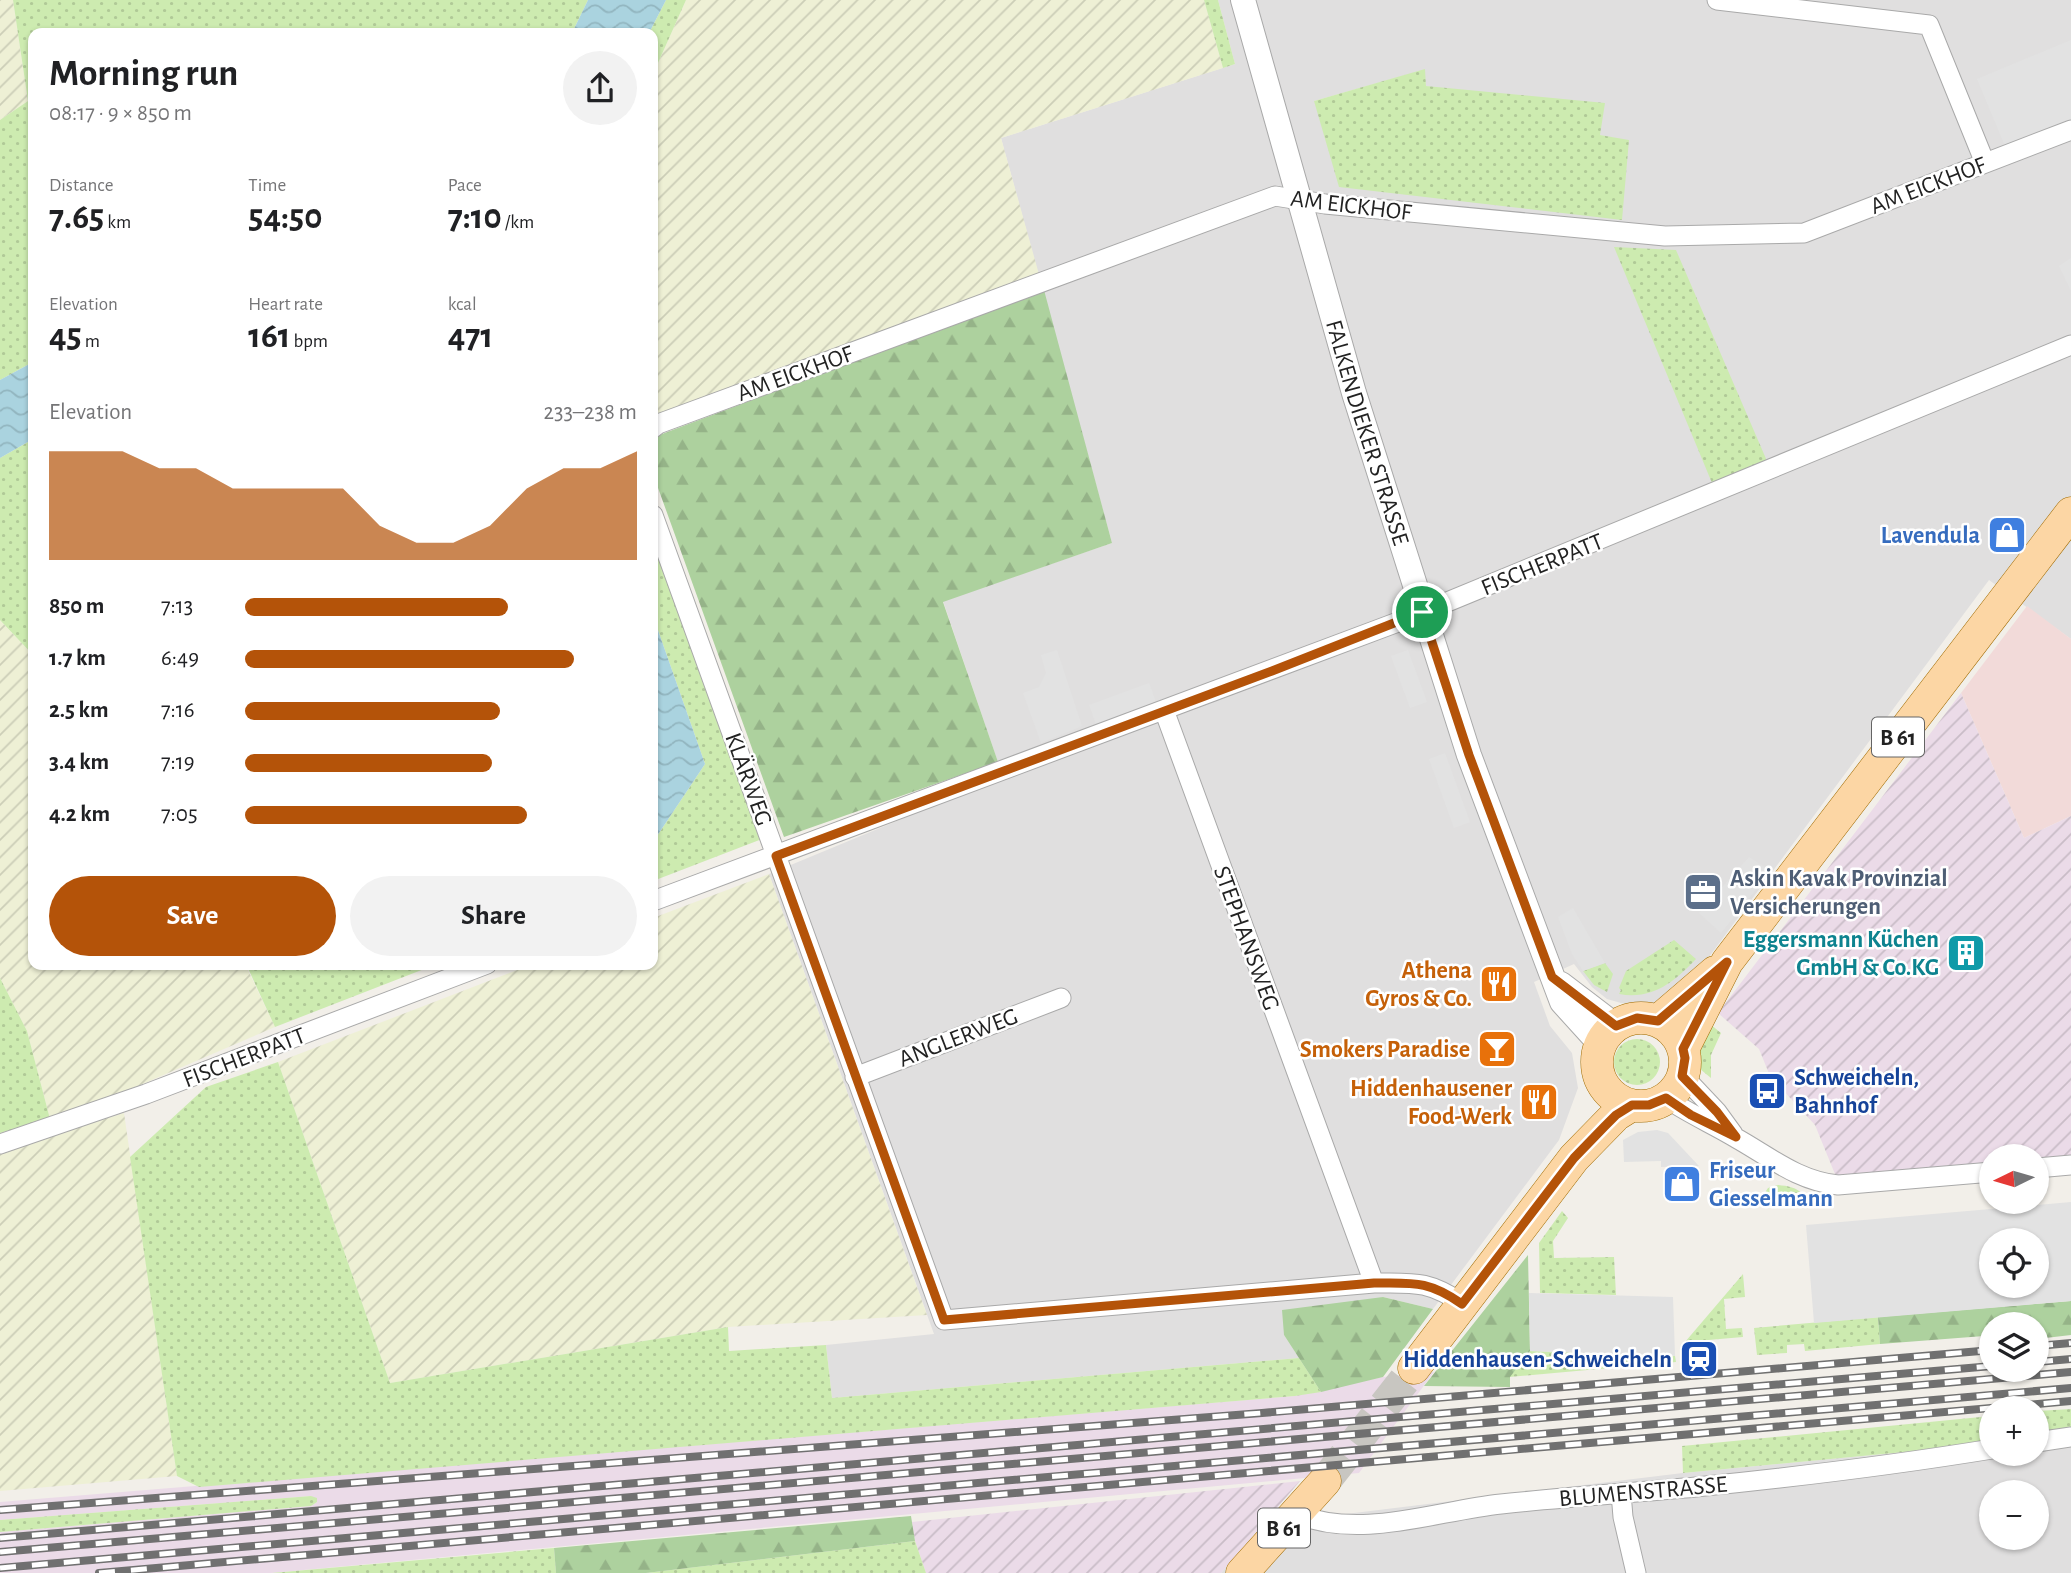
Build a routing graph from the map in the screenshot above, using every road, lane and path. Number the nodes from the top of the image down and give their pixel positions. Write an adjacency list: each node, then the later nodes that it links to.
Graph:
1 (1243, 0): 5 (street, FALKENDIEKER STRASSE)
2 (1717, 0): 4 (street)
3 (2071, 130): 4 (street, AM EICKHOF)
4 (1985, 163): 5 (street, AM EICKHOF)
5 (1298, 198): 7 (street, AM EICKHOF); 10 (street, FALKENDIEKER STRASSE)
6 (2071, 345): 10 (street, FISCHERPATT)
7 (658, 426)
8 (2071, 513): 14 (main road, B 61)
9 (658, 529): 12 (street, KLÄRWEG)
10 (1422, 612): 11 (street, FISCHERPATT); 18 (street, FALKENDIEKER STRASSE)
11 (1164, 710): 12 (street, FISCHERPATT); 29 (street, STEPHANSWEG)
12 (776, 856): 13 (street, FISCHERPATT); 20 (street, KLÄRWEG)
13 (658, 899)
14 (1727, 962): 17 (main road, B 61); 19 (main road, B 61)
15 (470, 970): 24 (street, FISCHERPATT)
16 (1061, 998): 20 (street, ANGLERWEG)
17 (1658, 1021): 18 (main road); 19 (main road)
18 (1608, 1035): 21 (main road)
19 (1677, 1074): 22 (main road); 23 (street); 23 (street)
20 (855, 1077): 29 (street, KLÄRWEG)
21 (1606, 1087): 22 (main road); 25 (main road)
22 (1632, 1105): 25 (main road)
23 (1736, 1137): 28 (street)
24 (0, 1144)
25 (1574, 1158): 30 (main road)
26 (2071, 1165): 27 (street)
27 (2049, 1167)
28 (1979, 1173)
29 (1374, 1283): 30 (street)
30 (1462, 1304): 31 (main road)
31 (1414, 1367)
32 (2071, 1437): 33 (street)
33 (2049, 1440)
34 (1979, 1451): 36 (street, BLUMENSTRASSE)
35 (1325, 1481): 37 (main road, B 61)
36 (1621, 1493): 37 (street, BLUMENSTRASSE); 39 (street)
37 (1297, 1514): 38 (main road, B 61)
38 (1242, 1573)
39 (1636, 1573)

